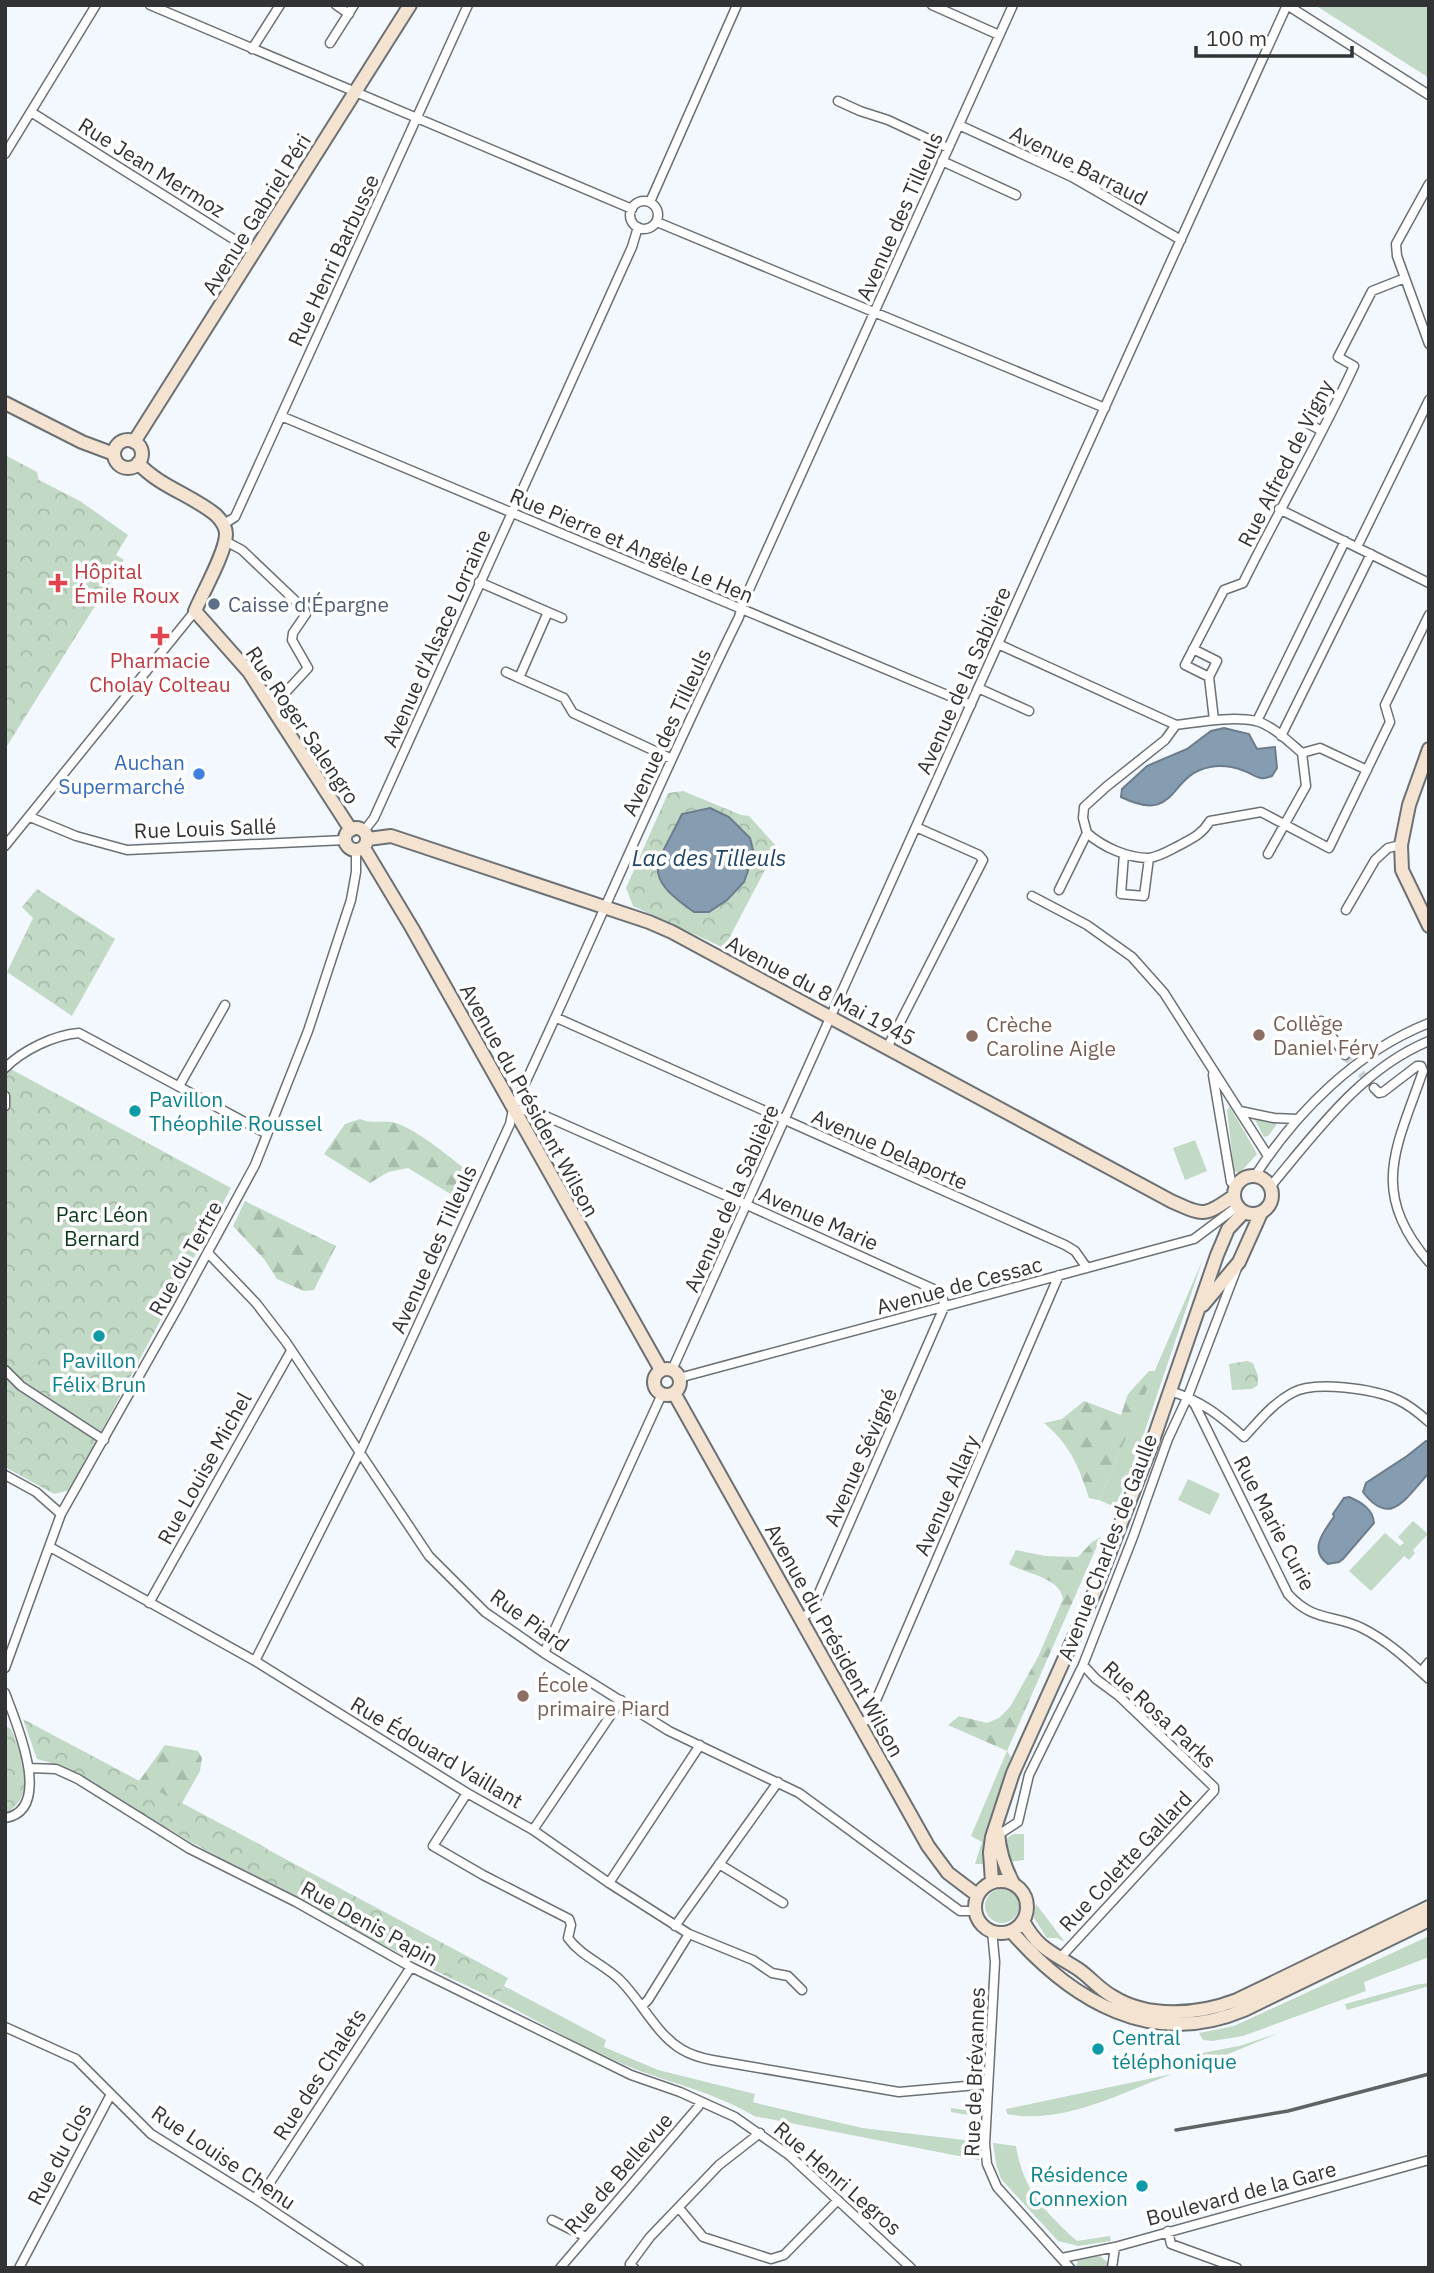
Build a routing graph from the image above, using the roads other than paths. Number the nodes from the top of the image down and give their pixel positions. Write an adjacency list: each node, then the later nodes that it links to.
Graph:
1 (96, 5): 19 (street)
2 (150, 5): 15 (street)
3 (280, 5): 15 (street)
4 (336, 5): 12 (street)
5 (354, 5): 12 (street)
6 (410, 5): 16 (street, Avenue Gabriel Péri)
7 (468, 5): 20 (street, Rue Henri Barbusse)
8 (737, 5): 27 (street)
9 (932, 5): 13 (street)
10 (1013, 5): 13 (street, Avenue des Tilleuls)
11 (1287, 5): 17 (street); 31 (street, Avenue de la Sablière)
12 (349, 14): 14 (street)
13 (999, 36): 21 (street, Avenue des Tilleuls)
14 (330, 43)
15 (252, 49): 16 (street)
16 (355, 92): 20 (street); 32 (street, Avenue Gabriel Péri)
17 (1429, 95)
18 (838, 101): 22 (street)
19 (31, 112): 23 (street); 32 (street, Rue Jean Mermoz)
20 (417, 119): 28 (street); 40 (street, Rue Henri Barbusse)
21 (959, 125): 22 (street, Avenue des Tilleuls); 31 (street, Avenue Barraud)
22 (948, 148): 24 (street, Avenue des Tilleuls)
23 (5, 154)
24 (942, 161): 26 (street); 34 (street, Avenue des Tilleuls)
25 (1429, 184): 33 (street)
26 (1016, 195)
27 (650, 202): 28 (street); 29 (street)
28 (632, 209): 30 (street)
29 (657, 222): 30 (street); 34 (street)
30 (638, 227): 47 (street, Avenue d'Alsace Lorraine)
31 (1181, 240): 39 (street, Avenue de la Sablière)
32 (254, 252): 43 (street, Avenue Gabriel Péri)
33 (1405, 278): 35 (street); 42 (street, Rue Alfred de Vigny)
34 (875, 311): 39 (street); 55 (street, Avenue des Tilleuls)
35 (1425, 324): 36 (street)
36 (1429, 344)
37 (1429, 400): 51 (street)
38 (5, 403): 44 (street)
39 (1105, 408): 60 (street, Avenue de la Sablière)
40 (281, 416): 47 (street, Rue Pierre et Angèle Le Hen); 48 (street, Rue Henri Barbusse)
41 (1305, 422): 42 (street)
42 (1322, 431): 46 (street, Rue Alfred de Vigny)
43 (134, 442): 44 (street); 45 (street)
44 (114, 454): 45 (street)
45 (138, 463): 48 (street)
46 (1279, 509): 50 (street); 61 (street, Rue Alfred de Vigny)
47 (510, 513): 53 (street, Avenue d'Alsace Lorraine); 55 (street, Rue Pierre et Angèle Le Hen)
48 (224, 524): 49 (street)
49 (225, 541): 56 (street); 67 (street)
50 (1345, 541): 51 (street); 70 (street)
51 (1357, 547): 52 (street)
52 (1371, 554): 54 (street); 72 (street)
53 (479, 582): 57 (street); 81 (street, Avenue d'Alsace Lorraine)
54 (1429, 583)
55 (740, 610): 66 (street, Rue Pierre et Angèle Le Hen); 75 (street, Avenue des Tilleuls)
56 (195, 611): 67 (street, Rue Roger Salengro); 77 (street)
57 (548, 612): 59 (street); 64 (street)
58 (1429, 615): 76 (street)
59 (562, 618)
60 (998, 644): 65 (street, Avenue de la Sablière); 71 (street)
61 (1195, 645): 63 (street); 63 (street)
62 (506, 672): 64 (street)
63 (1209, 677): 69 (street)
64 (519, 678): 75 (street)
65 (978, 688): 66 (street, Avenue de la Sablière); 68 (street)
66 (971, 705): 79 (street, Avenue de la Sablière)
67 (272, 706): 81 (street, Rue Roger Salengro)
68 (1029, 711)
69 (1214, 720): 70 (street); 71 (street)
70 (1257, 721): 72 (street)
71 (1176, 725): 80 (street)
72 (1281, 736): 74 (street)
73 (1429, 749): 82 (street)
74 (1302, 753): 76 (street); 78 (street)
75 (672, 759): 89 (street, Avenue des Tilleuls)
76 (1367, 770): 78 (street)
77 (30, 817): 81 (street, Rue Louis Sallé); 83 (street)
78 (1285, 825): 85 (street); 86 (street)
79 (916, 827): 94 (street, Avenue de la Sablière); 98 (street)
80 (1087, 833): 84 (street); 87 (street)
81 (358, 840): 89 (street, Avenue du 8 Mai 1945); 106 (street, Avenue du Président Wilson); 110 (street, Rue du Tertre)
82 (1401, 845): 90 (street); 91 (street)
83 (5, 846)
84 (1124, 854): 86 (street); 86 (street)
85 (1268, 855)
86 (1149, 858)
87 (1059, 890)
88 (1032, 896): 101 (street)
89 (606, 907): 93 (street, Avenue des Tilleuls); 94 (street, Avenue du 8 Mai 1945)
90 (1346, 910)
91 (1429, 926)
92 (225, 1005): 102 (street)
93 (557, 1018): 106 (street, Avenue des Tilleuls); 109 (street, Avenue Delaporte)
94 (831, 1018): 98 (street, Avenue du 8 Mai 1945); 109 (street, Avenue de la Sablière)
95 (1321, 1021): 99 (street)
96 (1429, 1023): 108 (street)
97 (1429, 1041): 113 (street)
98 (887, 1048): 114 (street, Avenue du 8 Mai 1945)
99 (1345, 1055)
100 (5, 1068): 102 (street)
101 (1213, 1072): 107 (street); 114 (street)
102 (179, 1086): 110 (street)
103 (1374, 1088): 119 (street)
104 (5, 1096): 105 (street)
105 (5, 1106)
106 (513, 1109): 115 (street, Avenue Marie); 126 (street, Avenue du Président Wilson); 132 (street, Avenue des Tilleuls)
107 (1240, 1111): 108 (street); 111 (street)
108 (1297, 1118): 111 (street)
109 (785, 1121): 115 (street, Avenue de la Sablière); 120 (street, Avenue Delaporte)
110 (267, 1134): 117 (street, Rue du Tertre)
111 (1268, 1156): 112 (street)
112 (1255, 1176): 113 (street); 114 (street)
113 (1270, 1187): 116 (street)
114 (1238, 1200): 116 (street); 120 (street, Avenue de Cessac); 123 (street, Avenue Charles de Gaulle)
115 (747, 1205): 122 (street, Avenue Marie); 126 (street, Avenue de la Sablière)
116 (1261, 1213): 118 (street, Avenue Charles de Gaulle)
117 (208, 1253): 124 (street, Rue Piard); 131 (street, Rue du Tertre)
118 (1239, 1262): 123 (street, Avenue Charles de Gaulle); 129 (street, Avenue Charles de Gaulle)
119 (1429, 1262)
120 (1087, 1268): 121 (street, Avenue de Cessac)
121 (1059, 1275): 122 (street, Avenue de Cessac); 147 (street, Avenue Allary)
122 (946, 1306): 126 (street, Avenue de Cessac); 137 (street, Avenue Sévigné)
123 (1196, 1314): 127 (street, Avenue Charles de Gaulle)
124 (291, 1351): 132 (street, Rue Piard); 136 (street, Rue Louise Michel)
125 (5, 1370): 131 (street)
126 (671, 1373): 128 (street); 128 (street)
127 (1170, 1391): 129 (street); 153 (street, Avenue Charles de Gaulle)
128 (668, 1393): 137 (street, Avenue du Président Wilson); 138 (street)
129 (1188, 1396): 130 (street); 141 (street, Avenue Charles de Gaulle); 144 (street, Rue Marie Curie)
130 (1429, 1422)
131 (104, 1440): 134 (street, Rue du Tertre)
132 (360, 1452): 138 (street, Rue Piard); 139 (street, Avenue des Tilleuls)
133 (5, 1475): 134 (street)
134 (61, 1514): 135 (street, Rue du Tertre)
135 (50, 1547): 136 (street, Rue Édouard Vaillant); 142 (street, Rue du Tertre)
136 (149, 1603): 139 (street, Rue Édouard Vaillant)
137 (801, 1619): 147 (street, Avenue du Président Wilson)
138 (544, 1653): 146 (street, Rue Piard)
139 (255, 1661): 152 (street, Rue Édouard Vaillant)
140 (1429, 1662): 143 (street)
141 (1083, 1665): 151 (street, Rue Rosa Parks); 156 (street, Avenue Charles de Gaulle)
142 (5, 1668)
143 (1429, 1671)
144 (1429, 1679)
145 (5, 1693): 149 (street)
146 (621, 1700): 148 (street, Rue Piard); 155 (street)
147 (860, 1724): 161 (street, Avenue du Président Wilson)
148 (700, 1745): 150 (street, Rue Piard); 159 (street)
149 (30, 1768): 154 (street); 172 (street, Rue Denis Papin)
150 (778, 1782): 157 (street); 164 (street, Rue Piard)
151 (1214, 1787): 171 (street, Rue Colette Gallard)
152 (467, 1793): 155 (street, Rue Édouard Vaillant); 174 (street)
153 (998, 1817): 156 (street, Avenue Charles de Gaulle); 158 (street, Avenue Charles de Gaulle)
154 (5, 1818)
155 (533, 1830): 159 (street, Rue Édouard Vaillant)
156 (998, 1835): 160 (street, Avenue Charles de Gaulle)
157 (719, 1864): 162 (street); 167 (street)
158 (992, 1882): 160 (street); 161 (street)
159 (609, 1883): 167 (street, Rue Édouard Vaillant)
160 (1013, 1883): 166 (street)
161 (977, 1895): 164 (street)
162 (783, 1903)
163 (1429, 1907): 171 (street)
164 (975, 1911): 168 (street)
165 (1429, 1920): 169 (street)
166 (1023, 1921): 169 (street); 171 (street)
167 (675, 1926): 170 (street, Rue Édouard Vaillant)
168 (992, 1931): 169 (street); 176 (street, Rue de Brévannes)
169 (1010, 1931)
170 (689, 1934): 173 (street, Rue Édouard Vaillant); 174 (street)
171 (1060, 1958)
172 (411, 1967): 178 (street, Rue Denis Papin); 181 (street, Rue des Chalets)
173 (802, 1990)
174 (643, 2005): 176 (street)
175 (6, 2029): 177 (street, Rue Louise Chenu)
176 (988, 2084): 188 (street, Rue de Brévannes)
177 (111, 2094): 181 (street, Rue Louise Chenu); 190 (street, Rue du Clos)
178 (700, 2101): 179 (street, Rue Henri Legros); 186 (street, Rue de Bellevue)
179 (760, 2133): 182 (street, Rue Henri Legros); 183 (street)
180 (1429, 2160): 185 (street, Boulevard de la Gare)
181 (254, 2198): 189 (street, Rue Louise Chenu)
182 (838, 2200): 183 (street); 193 (street, Rue Henri Legros)
183 (679, 2208): 192 (street)
184 (552, 2220): 186 (street)
185 (1168, 2231): 187 (street, Boulevard de la Gare); 196 (street)
186 (586, 2237): 191 (street, Rue de Bellevue)
187 (1115, 2247): 188 (street, Boulevard de la Gare); 195 (street)
188 (1062, 2258): 194 (street, Rue de Brévannes)
189 (354, 2266)
190 (19, 2268)
191 (560, 2268)
192 (634, 2268)
193 (911, 2268)
194 (1070, 2268)
195 (1112, 2268)
196 (1237, 2268)

